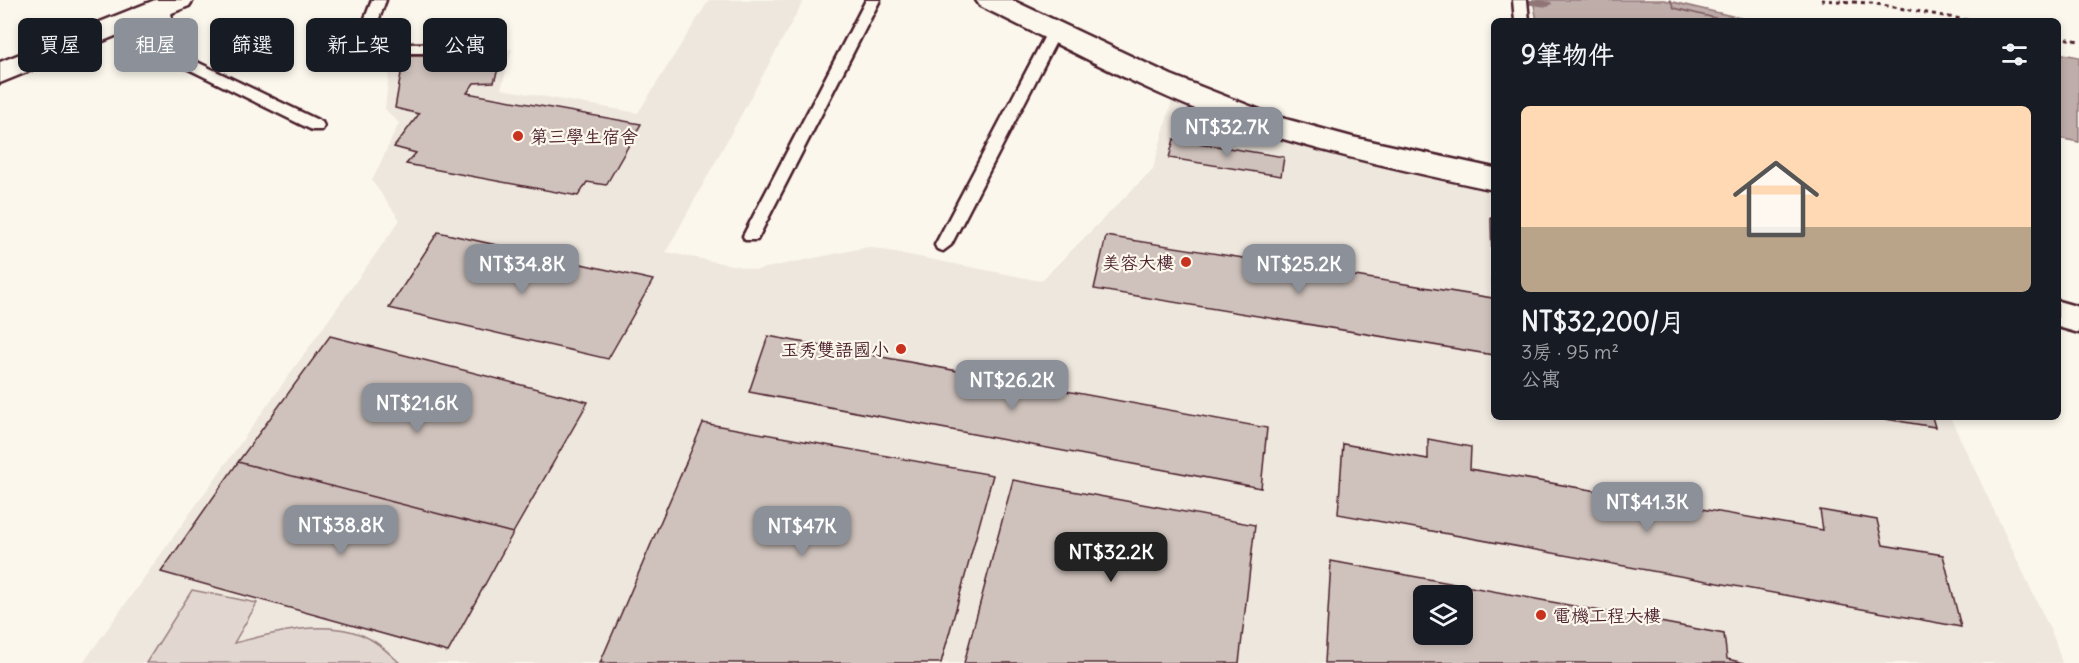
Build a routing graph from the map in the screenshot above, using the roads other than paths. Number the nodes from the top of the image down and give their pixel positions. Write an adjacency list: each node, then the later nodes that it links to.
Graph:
1 (379, 0): 8 (lane)
2 (873, 0): 12 (lane)
3 (989, 0): 7 (street)
4 (1520, 0): 6 (lane)
5 (169, 3): 9 (street); 10 (lane)
6 (1522, 18)
7 (1055, 30): 11 (street); 13 (lane)
8 (423, 49)
9 (0, 73)
10 (317, 126)
11 (1491, 178)
12 (751, 236)
13 (943, 245)
14 (2061, 315): 15 (street)
15 (2079, 320)

